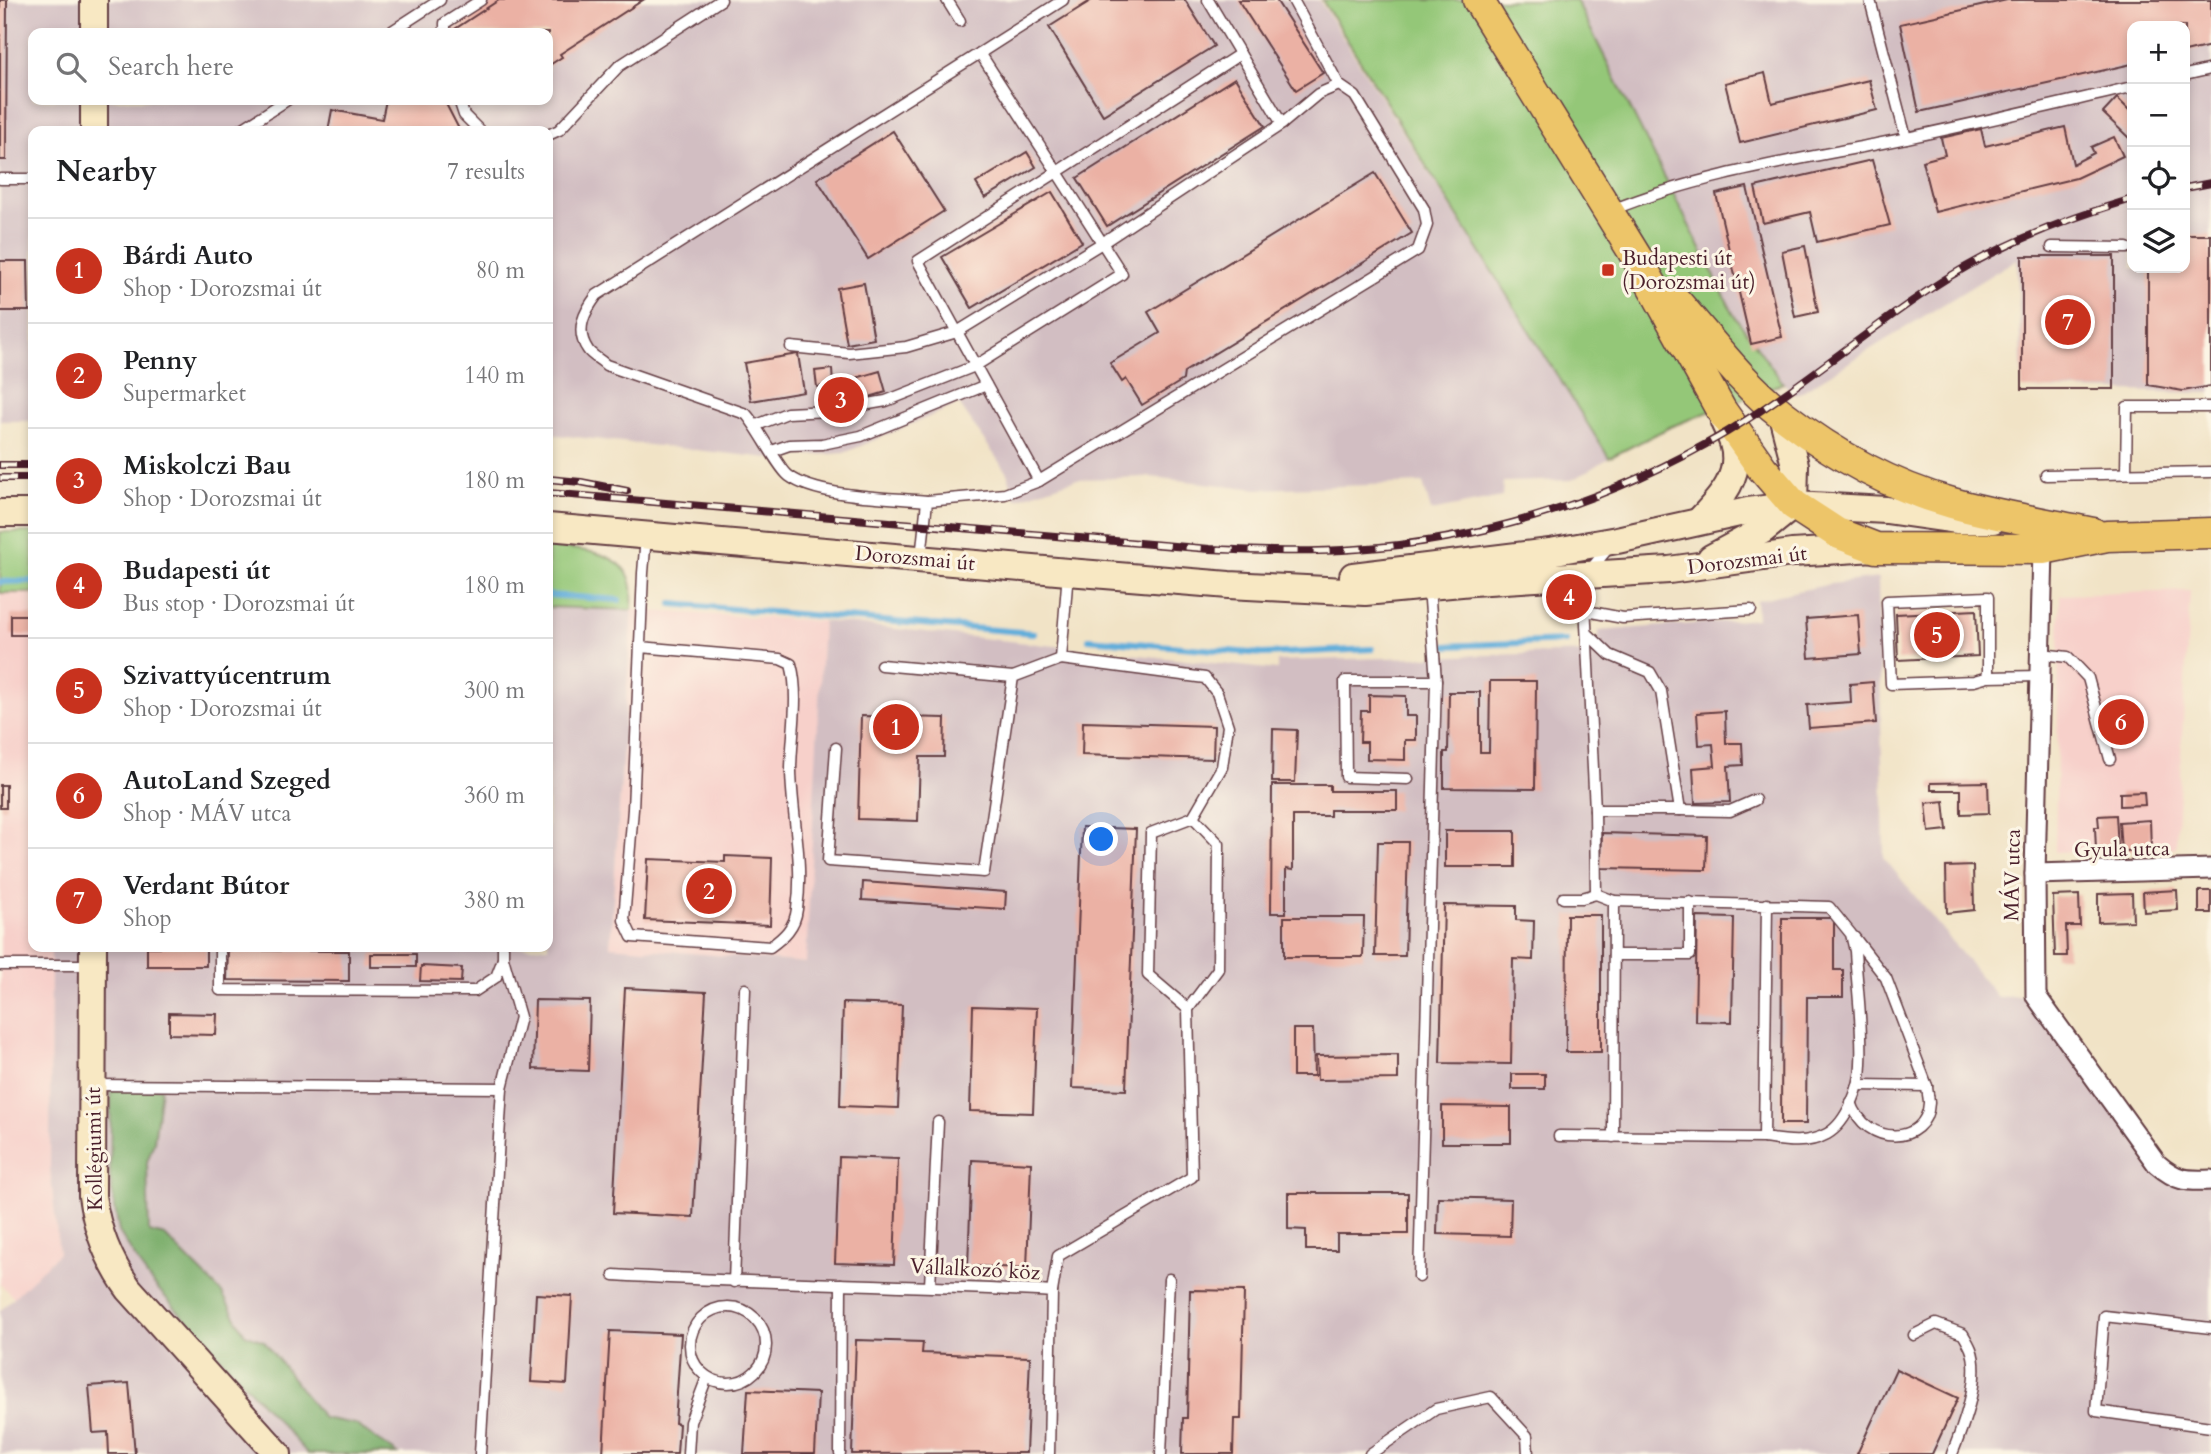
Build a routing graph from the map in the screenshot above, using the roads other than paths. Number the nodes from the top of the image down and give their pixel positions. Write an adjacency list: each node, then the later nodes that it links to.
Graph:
1 (94, 0): 12 (main road)
2 (440, 0): 13 (lane)
3 (481, 0): 14 (lane)
4 (721, 0): 28 (lane)
5 (947, 0): 11 (lane)
6 (1063, 0): 15 (lane)
7 (1208, 0): 16 (lane)
8 (1293, 0): 19 (lane)
9 (1478, 0): 33 (main road)
10 (1870, 0): 29 (lane)
11 (960, 21)
12 (94, 28)
13 (397, 28)
14 (445, 28)
15 (980, 53): 30 (lane); 45 (lane)
16 (1240, 54): 24 (lane); 30 (lane)
17 (2211, 69): 18 (lane)
18 (2190, 74)
19 (1339, 85): 24 (lane); 50 (lane)
20 (2127, 88): 29 (lane)
21 (94, 105): 25 (main road)
22 (279, 105): 26 (lane)
23 (461, 105): 27 (lane)
24 (1282, 124): 34 (lane)
25 (94, 126)
26 (247, 126)
27 (475, 126)
28 (553, 133)
29 (1906, 138): 33 (lane)
30 (1057, 172): 34 (lane); 38 (lane)
31 (0, 179): 32 (lane)
32 (28, 179)
33 (1608, 212): 37 (main road)
34 (1102, 243): 38 (lane); 40 (lane)
35 (2052, 247): 36 (lane)
36 (2127, 248)
37 (1637, 258): 43 (main road); 44 (main road)
38 (957, 332): 39 (lane); 40 (lane)
39 (790, 347)
40 (975, 366): 41 (lane); 45 (lane)
41 (986, 385): 46 (lane); 50 (lane)
42 (2211, 407): 47 (lane)
43 (1721, 410): 52 (main road); 55 (main road)
44 (1782, 415): 52 (main road); 56 (main road)
45 (757, 425): 46 (lane)
46 (772, 451): 51 (lane)
47 (2126, 472): 48 (lane); 49 (lane)
48 (2211, 472)
49 (2046, 475)
50 (1039, 481): 51 (lane)
51 (927, 500): 64 (lane)
52 (1794, 505): 55 (main road, Dorozsmai út); 56 (main road, Dorozsmai út); 62 (main road); 65 (main road)
53 (0, 513): 54 (main road)
54 (28, 513)
55 (1699, 521): 61 (main road, Dorozsmai út)
56 (2030, 521): 60 (main road)
57 (553, 527): 59 (main road, Dorozsmai út)
58 (2211, 533): 60 (main road, Dorozsmai út)
59 (646, 536): 64 (main road, Dorozsmai út); 73 (lane)
60 (2107, 536): 63 (main road, Dorozsmai út)
61 (1618, 540): 67 (lane); 69 (main road, Dorozsmai út)
62 (1876, 548): 63 (main road, Dorozsmai út); 65 (main road, Dorozsmai út)
63 (2043, 549): 74 (street, MÁV utca)
64 (921, 559): 66 (main road, Dorozsmai út)
65 (1694, 567): 67 (main road, Dorozsmai út)
66 (1068, 572): 69 (main road, Dorozsmai út); 75 (lane)
67 (1586, 575): 68 (main road, Dorozsmai út); 71 (lane)
68 (1429, 586): 69 (main road, Dorozsmai út); 80 (lane)
69 (1282, 587)
70 (1751, 610): 71 (lane)
71 (1586, 611): 72 (lane)
72 (1588, 634): 85 (lane); 86 (lane)
73 (640, 647): 73 (lane)
74 (2041, 654): 77 (street, MÁV utca); 82 (lane)
75 (1061, 659): 78 (lane); 87 (lane)
76 (881, 666): 78 (lane)
77 (2040, 676): 79 (lane); 89 (street, MÁV utca)
78 (1013, 677): 81 (lane)
79 (1988, 677): 79 (lane)
80 (1436, 681): 83 (lane); 115 (lane)
81 (836, 748)
82 (2110, 759)
83 (1408, 779)
84 (1755, 800): 86 (lane)
85 (1595, 810): 86 (lane); 90 (lane)
86 (1680, 810)
87 (1193, 817): 103 (lane); 103 (lane)
88 (2211, 869): 89 (street, Gyula utca)
89 (2035, 874): 113 (street, MÁV utca)
90 (1597, 894): 91 (lane); 92 (lane)
91 (1563, 898)
92 (1615, 901): 93 (lane); 99 (lane)
93 (1690, 902): 94 (lane); 99 (lane)
94 (1767, 904): 95 (lane); 112 (lane)
95 (1851, 934): 105 (lane); 106 (lane)
96 (219, 952): 100 (lane)
97 (503, 952): 100 (lane)
98 (93, 956): 101 (lane); 104 (main road, Kollégiumi út)
99 (1614, 956): 111 (lane)
100 (503, 958): 107 (lane)
101 (0, 965)
102 (745, 989): 117 (lane)
103 (1188, 1009): 120 (lane)
104 (92, 1085): 107 (lane); 125 (main road, Kollégiumi út)
105 (1858, 1085): 106 (lane); 108 (lane)
106 (1927, 1086): 108 (lane)
107 (502, 1088): 126 (lane)
108 (1850, 1102): 112 (lane)
109 (938, 1122): 119 (lane)
110 (1559, 1136): 111 (lane)
111 (1613, 1137): 112 (lane)
112 (1764, 1138)
113 (2211, 1180)
114 (614, 1275): 117 (lane, Vállalkozó köz)
115 (1419, 1277)
116 (1169, 1279): 130 (lane)
117 (734, 1282): 118 (lane, Vállalkozó köz)
118 (841, 1284): 119 (lane, Vállalkozó köz); 128 (lane)
119 (930, 1286): 120 (lane, Vállalkozó köz)
120 (1052, 1292): 129 (lane, Vállalkozó köz)
121 (2211, 1328): 124 (lane)
122 (1914, 1335): 133 (lane)
123 (707, 1377): 123 (lane); 127 (lane)
124 (2211, 1427)
125 (278, 1454)
126 (480, 1454)
127 (688, 1454)
128 (840, 1454)
129 (1049, 1454)
130 (1161, 1454)
131 (1370, 1454): 132 (lane)
132 (1528, 1454)
133 (1952, 1454)

